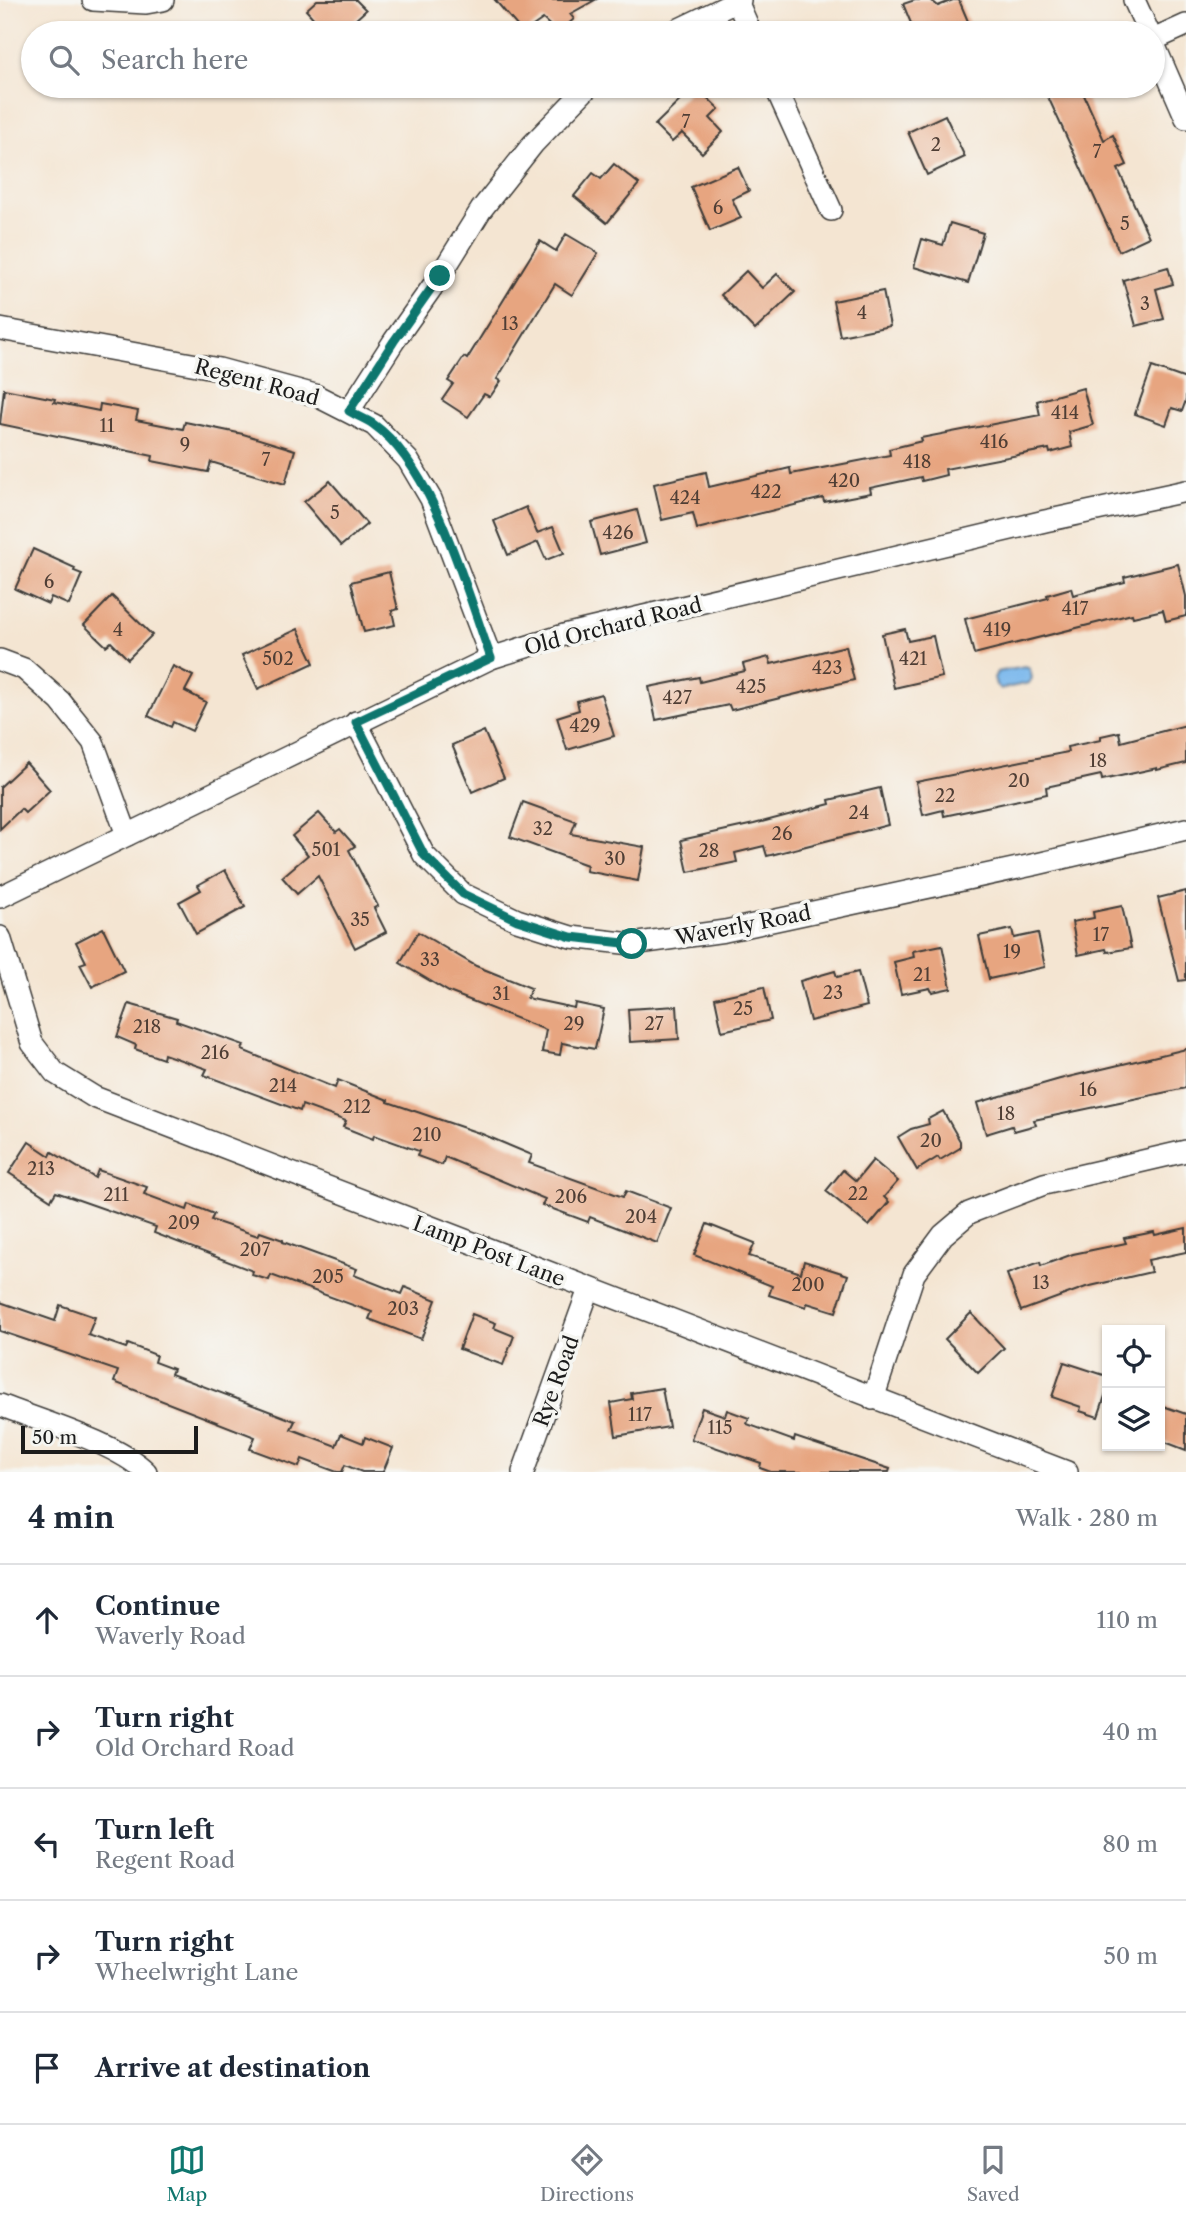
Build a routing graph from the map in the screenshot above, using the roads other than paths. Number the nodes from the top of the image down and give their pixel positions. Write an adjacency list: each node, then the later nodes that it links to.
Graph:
1 (93, 0): 2 (street)
2 (163, 0)
3 (1134, 0): 7 (street)
4 (738, 1): 5 (street); 6 (street)
5 (696, 21)
6 (746, 21)
7 (1144, 21)
8 (1186, 25): 9 (street)
9 (1165, 35)
10 (1165, 69): 13 (street)
11 (577, 98): 16 (street)
12 (780, 98): 14 (street)
13 (1186, 118)
14 (831, 210)
15 (0, 329): 16 (street, Regent Road)
16 (349, 411): 18 (street, Regent Road)
17 (1186, 491): 18 (street, Old Orchard Road)
18 (491, 658): 20 (street, Old Orchard Road)
19 (0, 660): 22 (street)
20 (356, 722): 21 (street, Waverly Road); 22 (street, Old Orchard Road)
21 (1186, 829)
22 (128, 835): 23 (street, Old Orchard Road)
23 (0, 897)
24 (0, 937): 26 (street, Lamp Post Lane)
25 (1186, 1152): 27 (street)
26 (589, 1289): 27 (street, Lamp Post Lane); 30 (street, Rye Road)
27 (873, 1399): 31 (street, Lamp Post Lane)
28 (0, 1405): 29 (street)
29 (146, 1472)
30 (523, 1472)
31 (1067, 1472)

